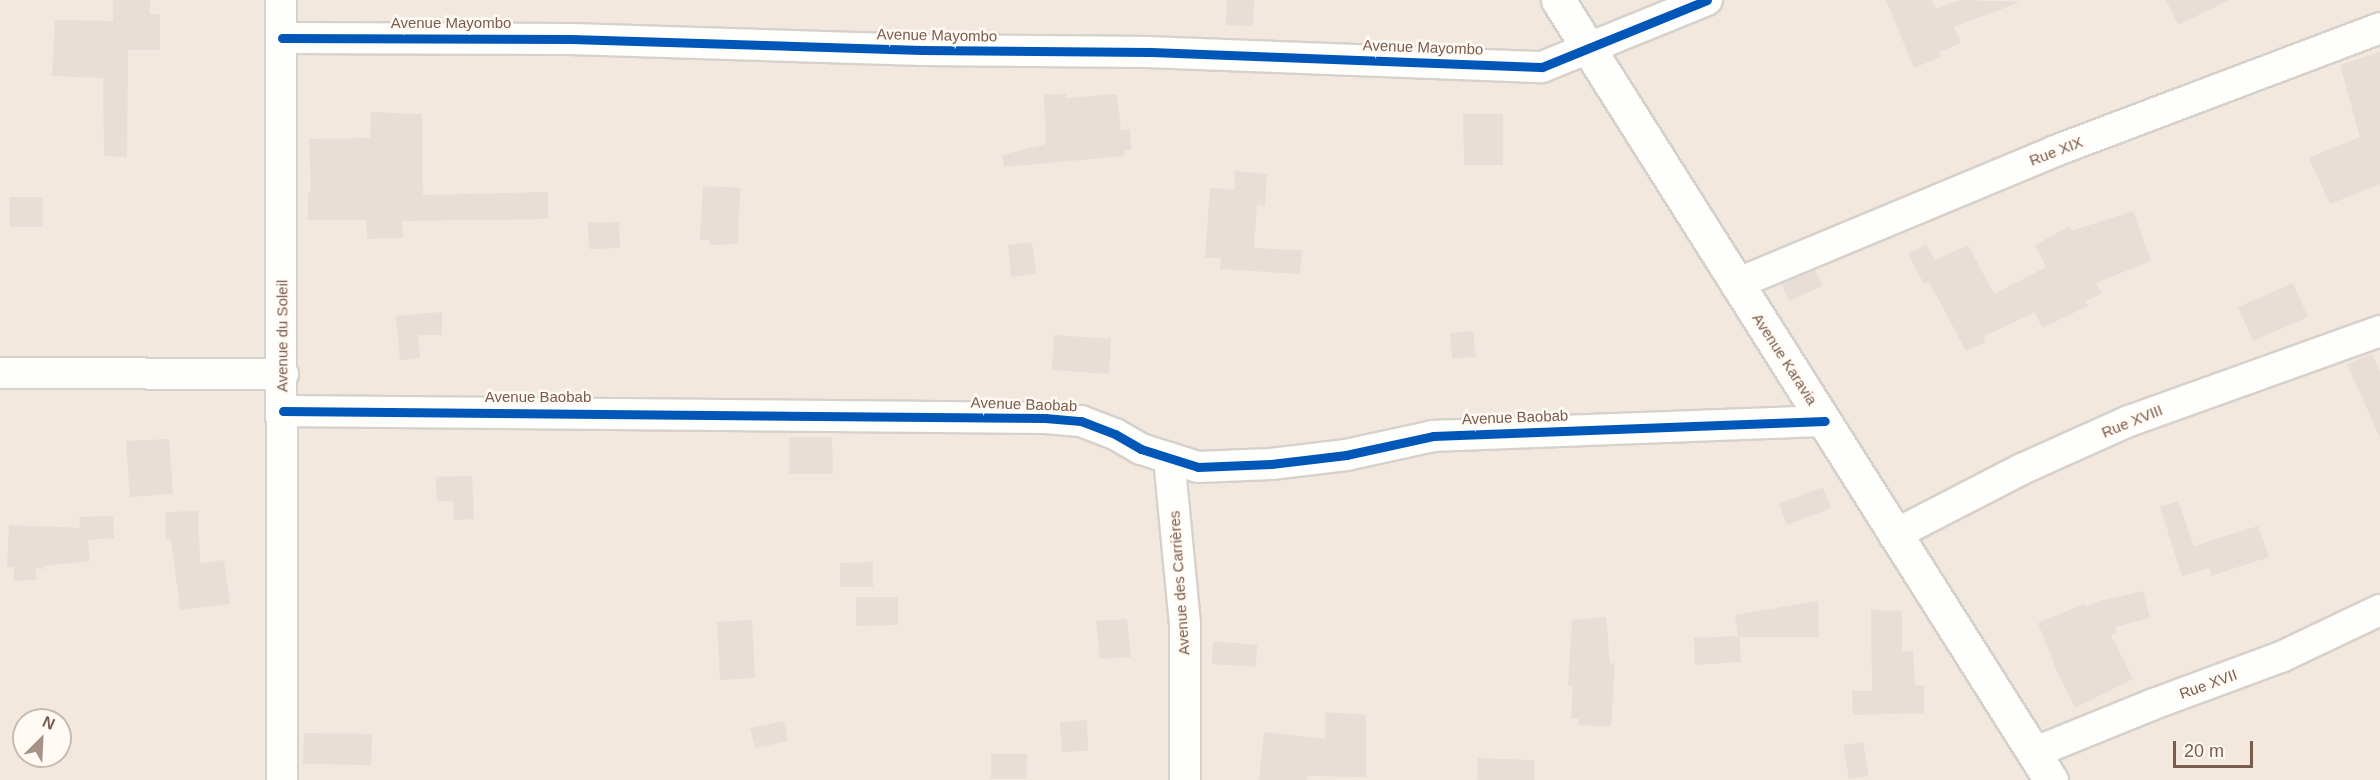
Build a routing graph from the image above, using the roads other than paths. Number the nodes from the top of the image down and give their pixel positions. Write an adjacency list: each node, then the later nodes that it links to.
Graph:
1 (281, 0): 5 (street, Avenue du Soleil)
2 (1558, 0): 6 (street, Avenue Karavia)
3 (1707, 0): 6 (street, Avenue Mayombo)
4 (2380, 28): 7 (street, Rue XIX)
5 (282, 38): 6 (street, Avenue Mayombo); 10 (street, Avenue du Soleil)
6 (1589, 50): 7 (street, Avenue Karavia)
7 (1736, 284): 12 (street, Avenue Karavia)
8 (2380, 331): 14 (street, Rue XVIII)
9 (0, 374): 10 (street)
10 (283, 374): 11 (street, Avenue du Soleil)
11 (283, 411): 13 (street, Avenue Baobab); 17 (street, Avenue du Soleil)
12 (1825, 421): 13 (street, Avenue Baobab); 14 (street, Avenue Karavia)
13 (1169, 458): 18 (street, Avenue des Carrières)
14 (1894, 535): 16 (street, Avenue Karavia)
15 (2380, 610): 16 (street, Rue XVII)
16 (2033, 753): 19 (street, Avenue Karavia)
17 (282, 780)
18 (1185, 780)
19 (2051, 780)

